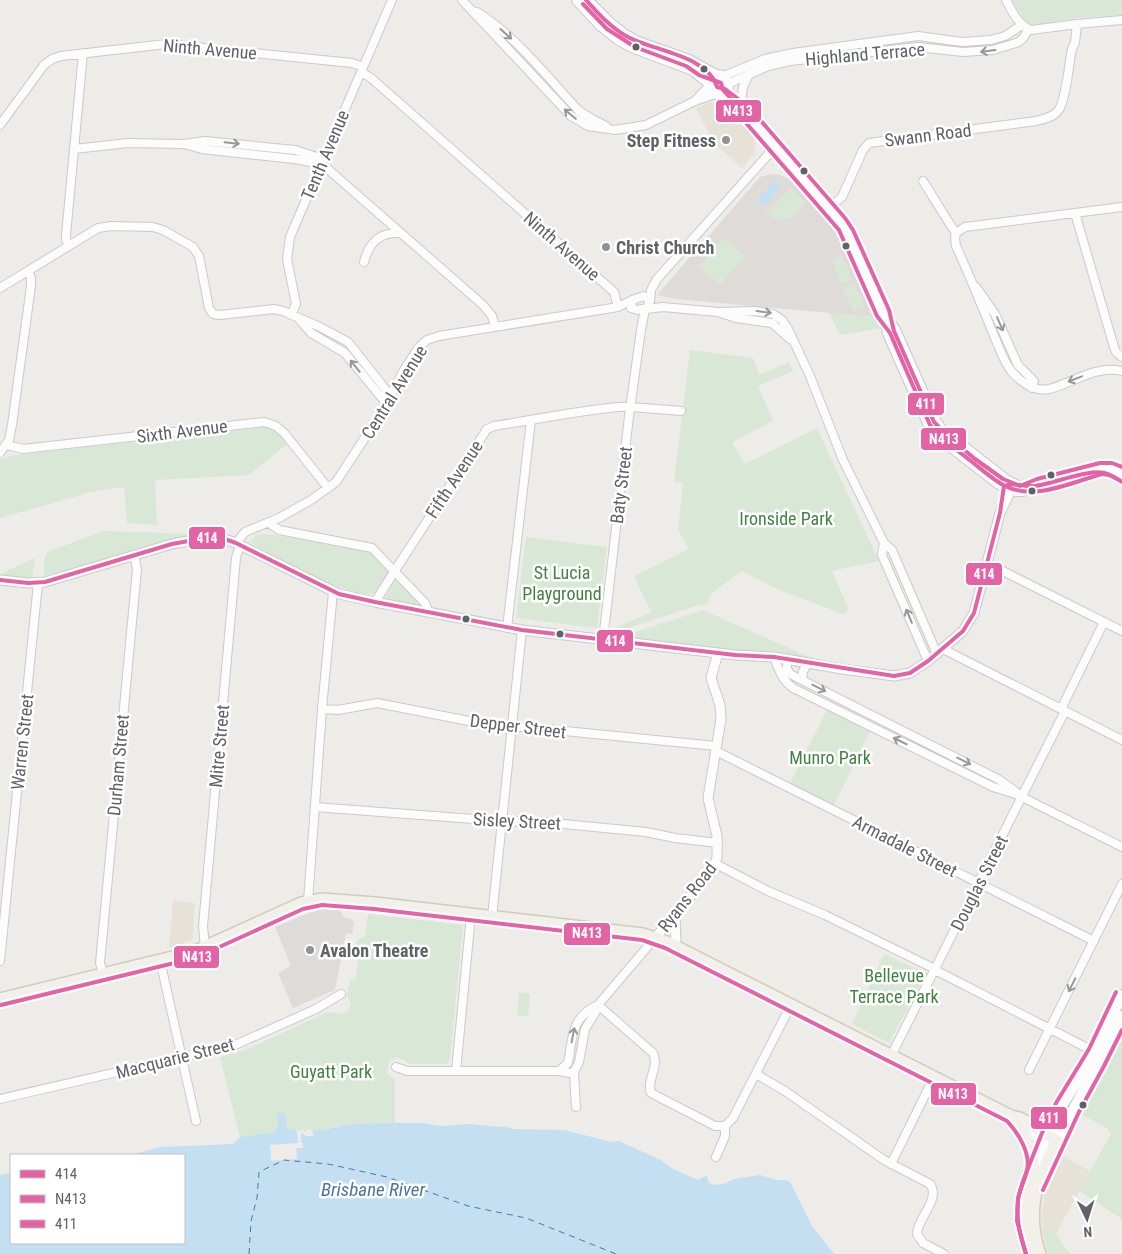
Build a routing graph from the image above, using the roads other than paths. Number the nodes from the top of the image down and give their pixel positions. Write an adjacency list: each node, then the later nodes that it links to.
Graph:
1 (392, 0): 12 (street, Tenth Avenue)
2 (577, 0): 14 (main road)
3 (588, 0): 14 (main road)
4 (1006, 0): 9 (street)
5 (465, 3): 14 (street, Highland Terrace)
6 (1122, 20): 7 (street)
7 (1077, 24): 8 (street); 10 (street, Swann Road)
8 (1067, 25): 9 (street); 10 (street, Swann Road)
9 (1025, 27): 13 (street, Highland Terrace, one-way to 13); 14 (street, Highland Terrace)
10 (1072, 49): 23 (street, Swann Road)
11 (83, 53): 12 (street, Ninth Avenue); 17 (street, Ninth Avenue); 19 (street)
12 (362, 70): 20 (street, Tenth Avenue); 37 (street, Ninth Avenue)
13 (749, 74): 14 (street, Highland Terrace); 15 (street)
14 (719, 85): 15 (main road); 16 (main road)
15 (741, 100): 16 (main road)
16 (744, 112): 18 (main road)
17 (0, 125)
18 (775, 147): 23 (main road); 32 (street, Central Avenue)
19 (74, 150): 20 (street); 29 (street)
20 (321, 162): 25 (street); 39 (street, Tenth Avenue)
21 (923, 181): 27 (street)
22 (1122, 207): 24 (street)
23 (828, 209): 54 (main road)
24 (1075, 213): 27 (street); 42 (street)
25 (381, 215): 26 (street); 28 (street)
26 (400, 233): 28 (street); 40 (street)
27 (956, 233): 43 (street, one-way to 27)
28 (381, 236): 30 (street)
29 (70, 245): 31 (street); 39 (street)
30 (364, 262)
31 (28, 271): 33 (street); 49 (street)
32 (657, 279): 34 (street, Central Avenue); 36 (street, Central Avenue)
33 (0, 288)
34 (640, 297): 35 (street, Central Avenue); 36 (street)
35 (632, 300): 37 (street, Central Avenue); 38 (street)
36 (648, 305): 38 (street, Central Avenue); 41 (street, Baty Street); 57 (street)
37 (618, 307): 38 (street, Central Avenue); 40 (street, Central Avenue)
38 (634, 309): 41 (street, Baty Street)
39 (295, 317): 44 (street); 45 (street, one-way to 39)
40 (495, 327): 44 (street, Central Avenue)
41 (641, 330): 46 (street, Baty Street)
42 (1119, 355)
43 (1122, 371)
44 (390, 394): 45 (street, Central Avenue)
45 (386, 403): 55 (street, Central Avenue)
46 (631, 406): 47 (street, Fifth Avenue); 48 (street, Fifth Avenue); 71 (street, Baty Street)
47 (681, 411)
48 (530, 420): 61 (street, Fifth Avenue); 68 (street)
49 (7, 444): 50 (street); 55 (street, Sixth Avenue)
50 (0, 453)
51 (1091, 472): 52 (main road); 53 (main road); 54 (main road)
52 (1122, 474)
53 (1122, 482)
54 (1008, 486): 60 (street)
55 (328, 488): 56 (street, Central Avenue)
56 (269, 523): 58 (street, Central Avenue); 61 (street)
57 (884, 543): 72 (street); 76 (street, one-way to 57)
58 (238, 544): 59 (street); 64 (street); 99 (street, Mitre Street)
59 (134, 555): 63 (street); 103 (street, Durham Street)
60 (987, 563): 67 (street); 72 (street)
61 (394, 572): 65 (street, Fifth Avenue); 66 (street)
62 (0, 580): 63 (street)
63 (38, 583): 101 (street, Warren Street)
64 (333, 592): 65 (street); 79 (street)
65 (375, 602): 66 (street)
66 (429, 613): 68 (street)
67 (1104, 622): 70 (street); 80 (street, Douglas Street)
68 (507, 628): 69 (street)
69 (522, 630): 71 (street); 81 (street)
70 (1122, 631)
71 (603, 640): 73 (street)
72 (940, 651): 76 (street); 80 (street)
73 (718, 653): 74 (street); 83 (street, Ryans Road)
74 (774, 658): 75 (street); 84 (street, one-way to 74)
75 (786, 659): 77 (street); 78 (street)
76 (928, 661): 77 (street)
77 (808, 663): 78 (street)
78 (802, 680): 84 (street, one-way to 84)
79 (322, 710): 81 (street, Depper Street); 85 (street)
80 (1063, 710): 82 (street); 84 (street, Douglas Street)
81 (512, 725): 83 (street, Depper Street); 86 (street)
82 (1122, 740)
83 (716, 749): 87 (street, Ryans Road); 90 (street, Armadale Street)
84 (1023, 797): 88 (street); 90 (street, Douglas Street)
85 (316, 807): 86 (street, Sisley Street); 92 (street)
86 (502, 821): 87 (street, Sisley Street); 95 (street)
87 (718, 843): 89 (street, Ryans Road)
88 (1122, 847)
89 (716, 864): 94 (street, Ryans Road); 102 (street)
90 (978, 883): 97 (street, Armadale Street); 102 (street, Douglas Street)
91 (1122, 884): 97 (street)
92 (308, 901): 93 (main road); 99 (main road)
93 (471, 915): 95 (main road); 117 (street)
94 (675, 915): 96 (street, Ryans Road); 98 (street)
95 (492, 917): 96 (main road)
96 (655, 938): 98 (main road); 107 (street, Ryans Road)
97 (1094, 941): 111 (street, one-way to 111)
98 (676, 946): 108 (main road)
99 (205, 947): 100 (main road)
100 (160, 960): 103 (main road); 114 (street)
101 (0, 961)
102 (935, 969): 111 (street); 113 (street, Douglas Street)
103 (103, 974): 106 (main road)
104 (341, 994): 114 (street, Macquarie Street)
105 (1122, 995): 109 (main road)
106 (0, 998)
107 (598, 1005): 118 (street, Ryans Road, one-way to 107); 119 (street, Ryans Road); 127 (street)
108 (791, 1005): 113 (main road); 120 (street)
109 (1119, 1007): 112 (main road)
110 (1122, 1016): 128 (main road)
111 (1050, 1029): 112 (street); 116 (street)
112 (1095, 1052): 124 (main road)
113 (891, 1056): 121 (main road)
114 (182, 1058): 122 (street, Macquarie Street); 125 (street)
115 (396, 1067): 117 (street)
116 (1029, 1070)
117 (456, 1071): 118 (street)
118 (559, 1071): 119 (street)
119 (574, 1072): 123 (street, Ryans Road)
120 (756, 1074): 127 (street); 130 (street)
121 (934, 1077): 126 (main road); 130 (street)
122 (0, 1099)
123 (576, 1107)
124 (1055, 1120): 126 (main road); 128 (main road)
125 (196, 1121)
126 (1025, 1125): 128 (main road); 131 (main road)
127 (725, 1126): 129 (street)
128 (1051, 1141): 131 (main road); 134 (main road)
129 (716, 1157)
130 (892, 1164): 132 (street)
131 (1034, 1169): 133 (main road)
132 (944, 1254)
133 (1032, 1254)
134 (1040, 1254)

